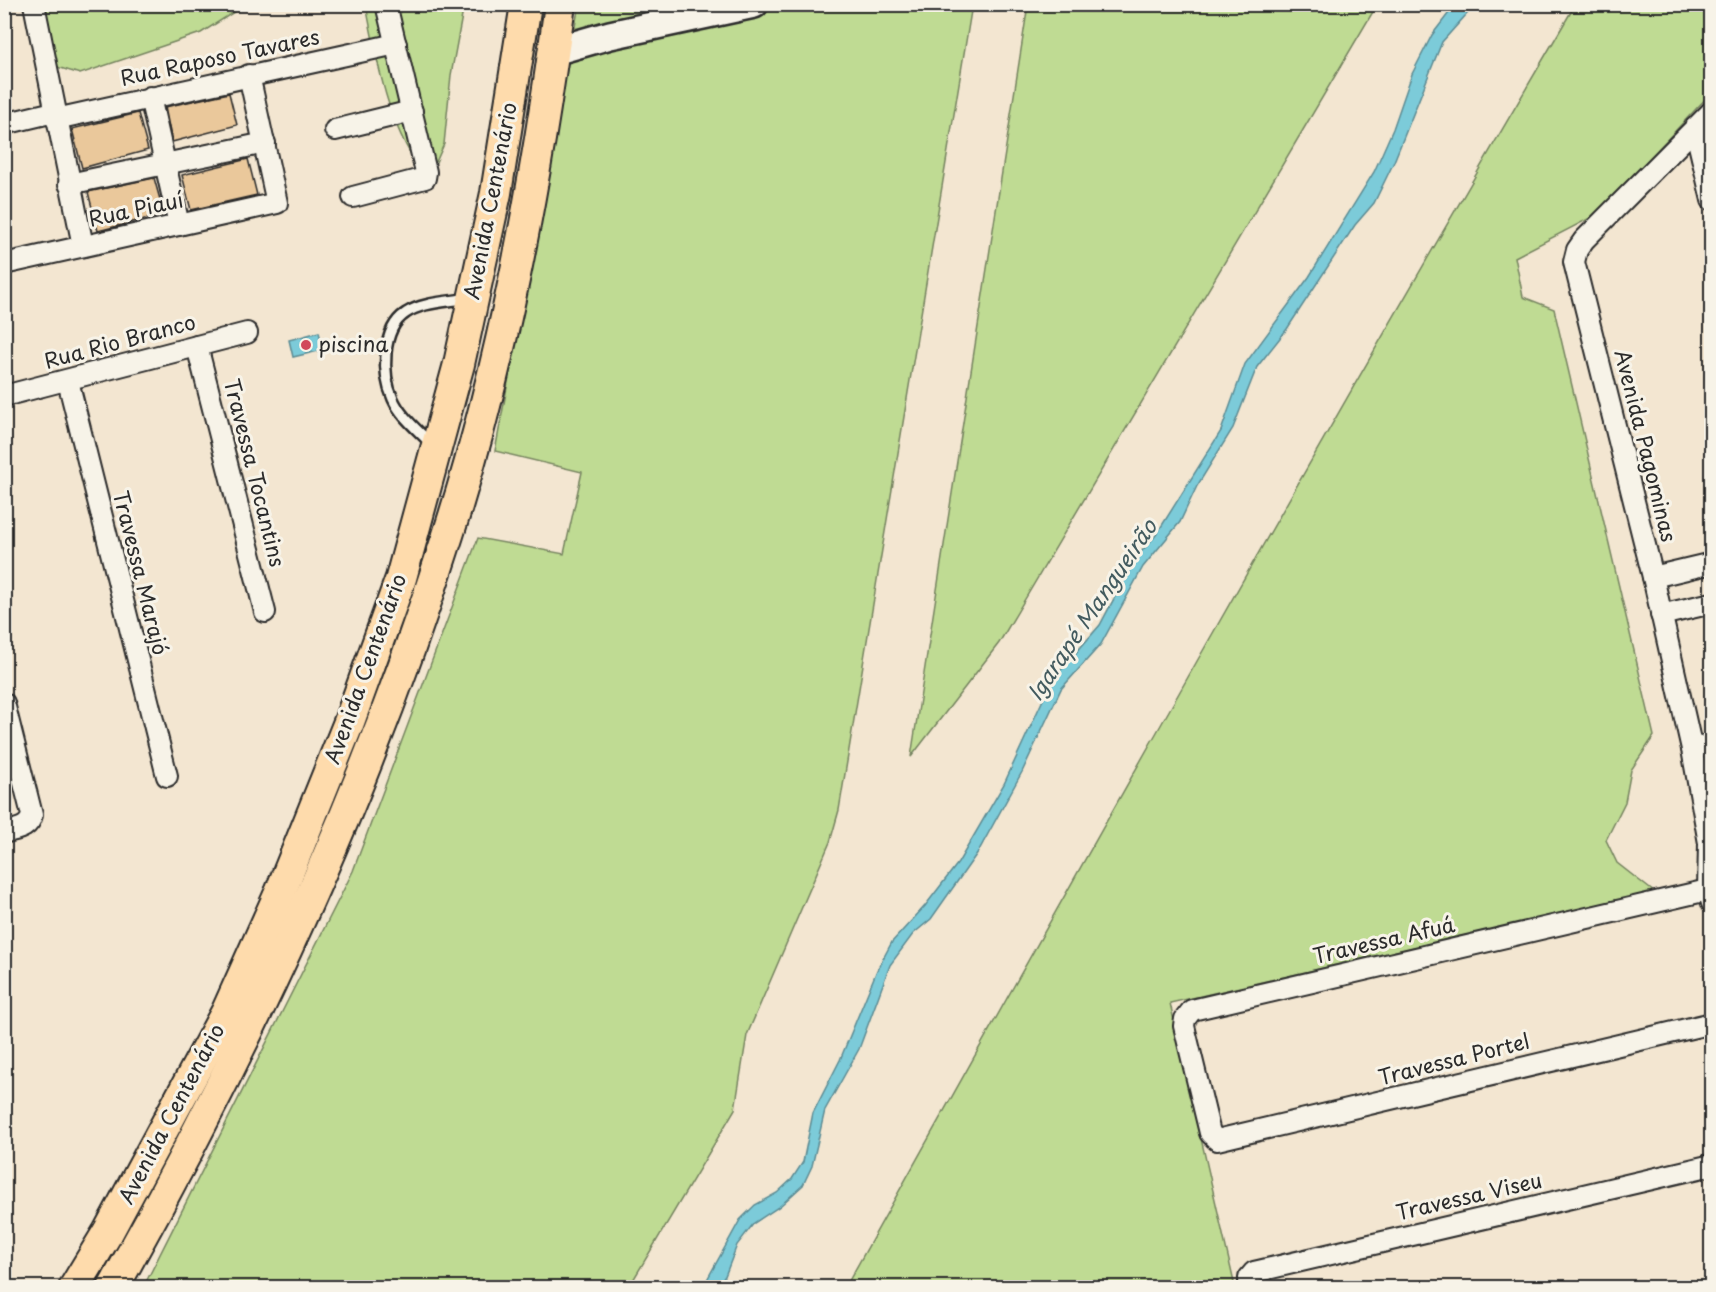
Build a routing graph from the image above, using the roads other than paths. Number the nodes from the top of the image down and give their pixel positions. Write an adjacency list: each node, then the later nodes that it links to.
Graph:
1 (34, 4): 12 (street)
2 (386, 4): 6 (street)
3 (526, 4): 24 (main road, Avenida Centenário)
4 (560, 4): 7 (main road, Avenida Centenário)
5 (754, 4): 7 (main road)
6 (396, 44): 8 (street, Rua Raposo Tavares); 10 (street)
7 (554, 51): 46 (main road, Avenida Centenário)
8 (249, 75): 9 (street, Rua Raposo Tavares); 16 (street)
9 (150, 98): 12 (street, Rua Raposo Tavares); 17 (street)
10 (412, 111): 15 (street); 19 (street)
11 (1712, 111): 14 (street, Avenida Pagominas)
12 (55, 115): 13 (street, Rua Raposo Tavares); 18 (street)
13 (4, 124)
14 (1695, 128): 20 (street); 31 (street, Avenida Pagominas)
15 (335, 130)
16 (265, 143): 17 (street); 21 (street, Rua Piauí)
17 (164, 164): 18 (street); 21 (street)
18 (69, 183): 22 (street)
19 (353, 196)
20 (1712, 200)
21 (179, 225): 22 (street, Rua Piauí)
22 (83, 246): 23 (street, Rua Piauí)
23 (4, 264)
24 (474, 297): 29 (main road, Avenida Centenário); 29 (lane)
25 (248, 333): 26 (street, Rua Rio Branco)
26 (197, 346): 27 (street, Rua Rio Branco); 33 (street, Travessa Tocantins)
27 (68, 381): 28 (street, Rua Rio Branco); 38 (street, Travessa Marajó)
28 (4, 396)
29 (436, 449): 45 (main road, Avenida Centenário)
30 (1712, 563): 31 (street)
31 (1653, 577): 34 (street, Avenida Pagominas)
32 (1712, 603): 34 (street)
33 (265, 612)
34 (1661, 615): 37 (street, Avenida Pagominas)
35 (4, 703): 39 (street)
36 (1712, 744): 37 (street)
37 (1692, 749): 40 (street, Avenida Pagominas)
38 (167, 776)
39 (4, 832)
40 (1710, 845): 41 (street, Avenida Pagominas)
41 (1710, 894): 43 (street, Travessa Afuá)
42 (1712, 1023): 43 (street, Travessa Portel)
43 (1210, 1133)
44 (1712, 1166): 47 (street, Travessa Viseu)
45 (75, 1287)
46 (113, 1287)
47 (1249, 1287)

